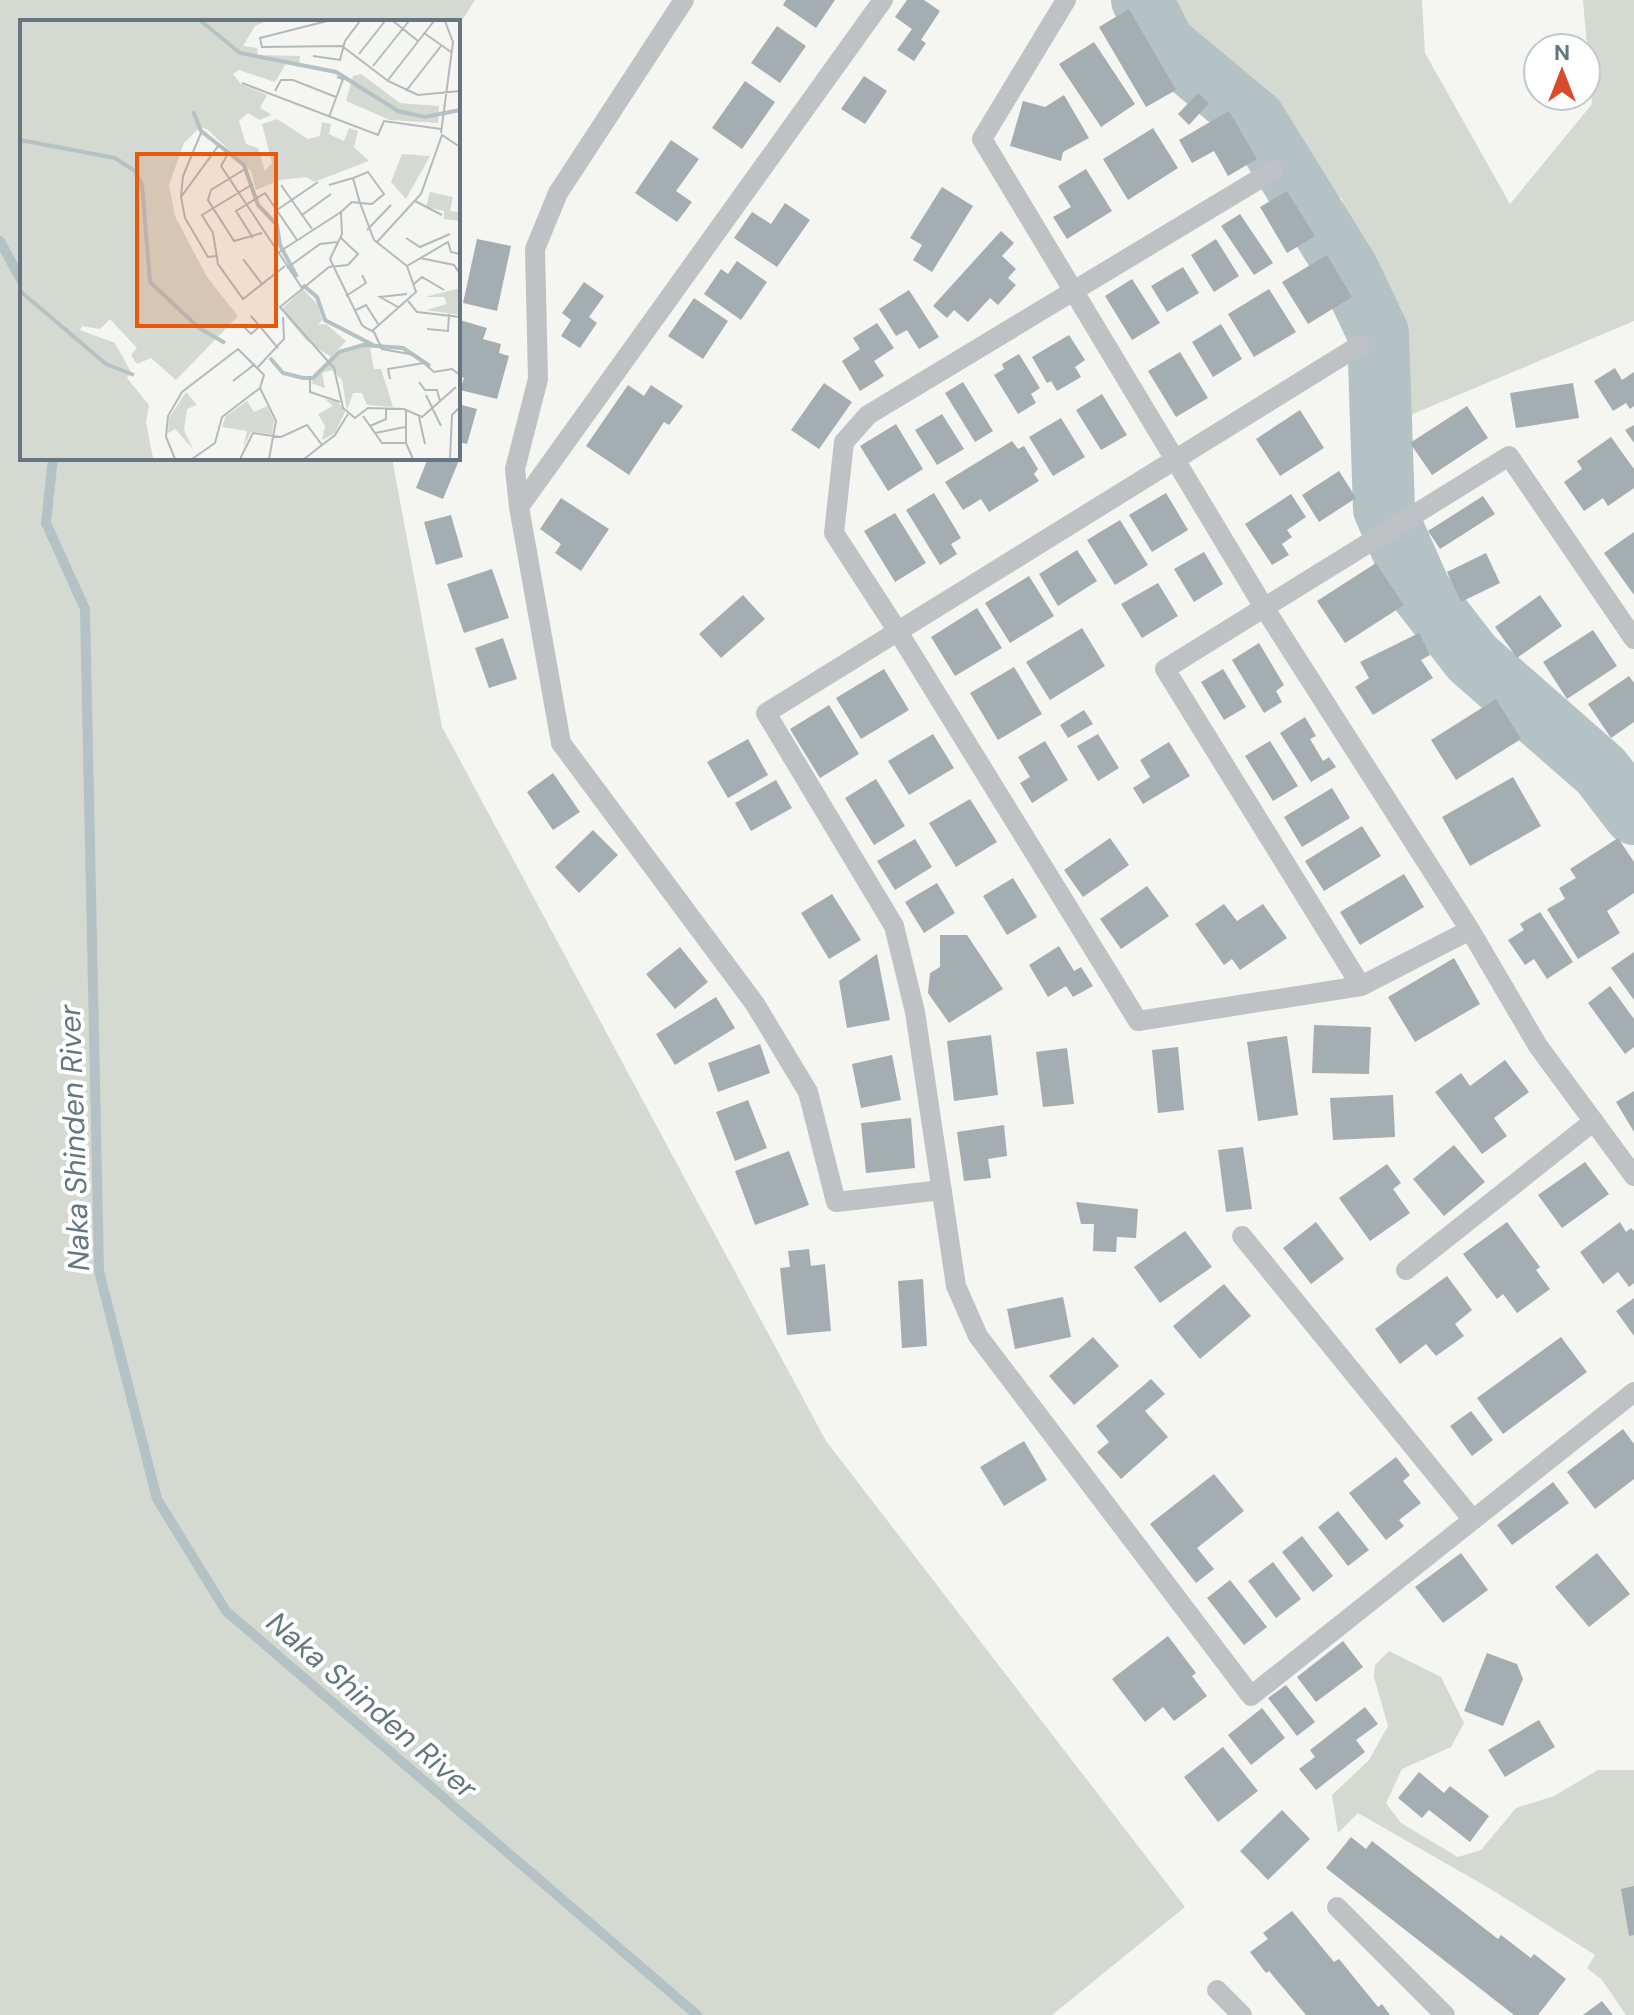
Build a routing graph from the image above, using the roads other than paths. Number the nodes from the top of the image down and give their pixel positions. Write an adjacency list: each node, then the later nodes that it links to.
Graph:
1 (684, 0): 8 (lane)
2 (883, 0): 8 (lane)
3 (1066, 0): 5 (lane)
4 (1274, 170): 5 (lane)
5 (1074, 291): 7 (lane); 10 (lane)
6 (1360, 345): 7 (lane)
7 (1175, 457): 9 (lane); 10 (lane)
8 (519, 507): 16 (lane)
9 (1265, 609): 11 (lane); 12 (lane); 13 (lane)
10 (897, 630): 13 (lane); 16 (lane)
11 (1634, 639)
12 (1470, 930): 13 (lane); 14 (lane)
13 (1361, 986)
14 (1594, 1121): 15 (lane); 18 (lane)
15 (1633, 1173)
16 (942, 1190): 20 (lane)
17 (1242, 1236): 20 (lane)
18 (1406, 1270)
19 (1634, 1392): 20 (lane)
20 (1473, 1520)
21 (1337, 1907): 24 (lane)
22 (1217, 1990): 23 (lane)
23 (1242, 2015)
24 (1445, 2015)

